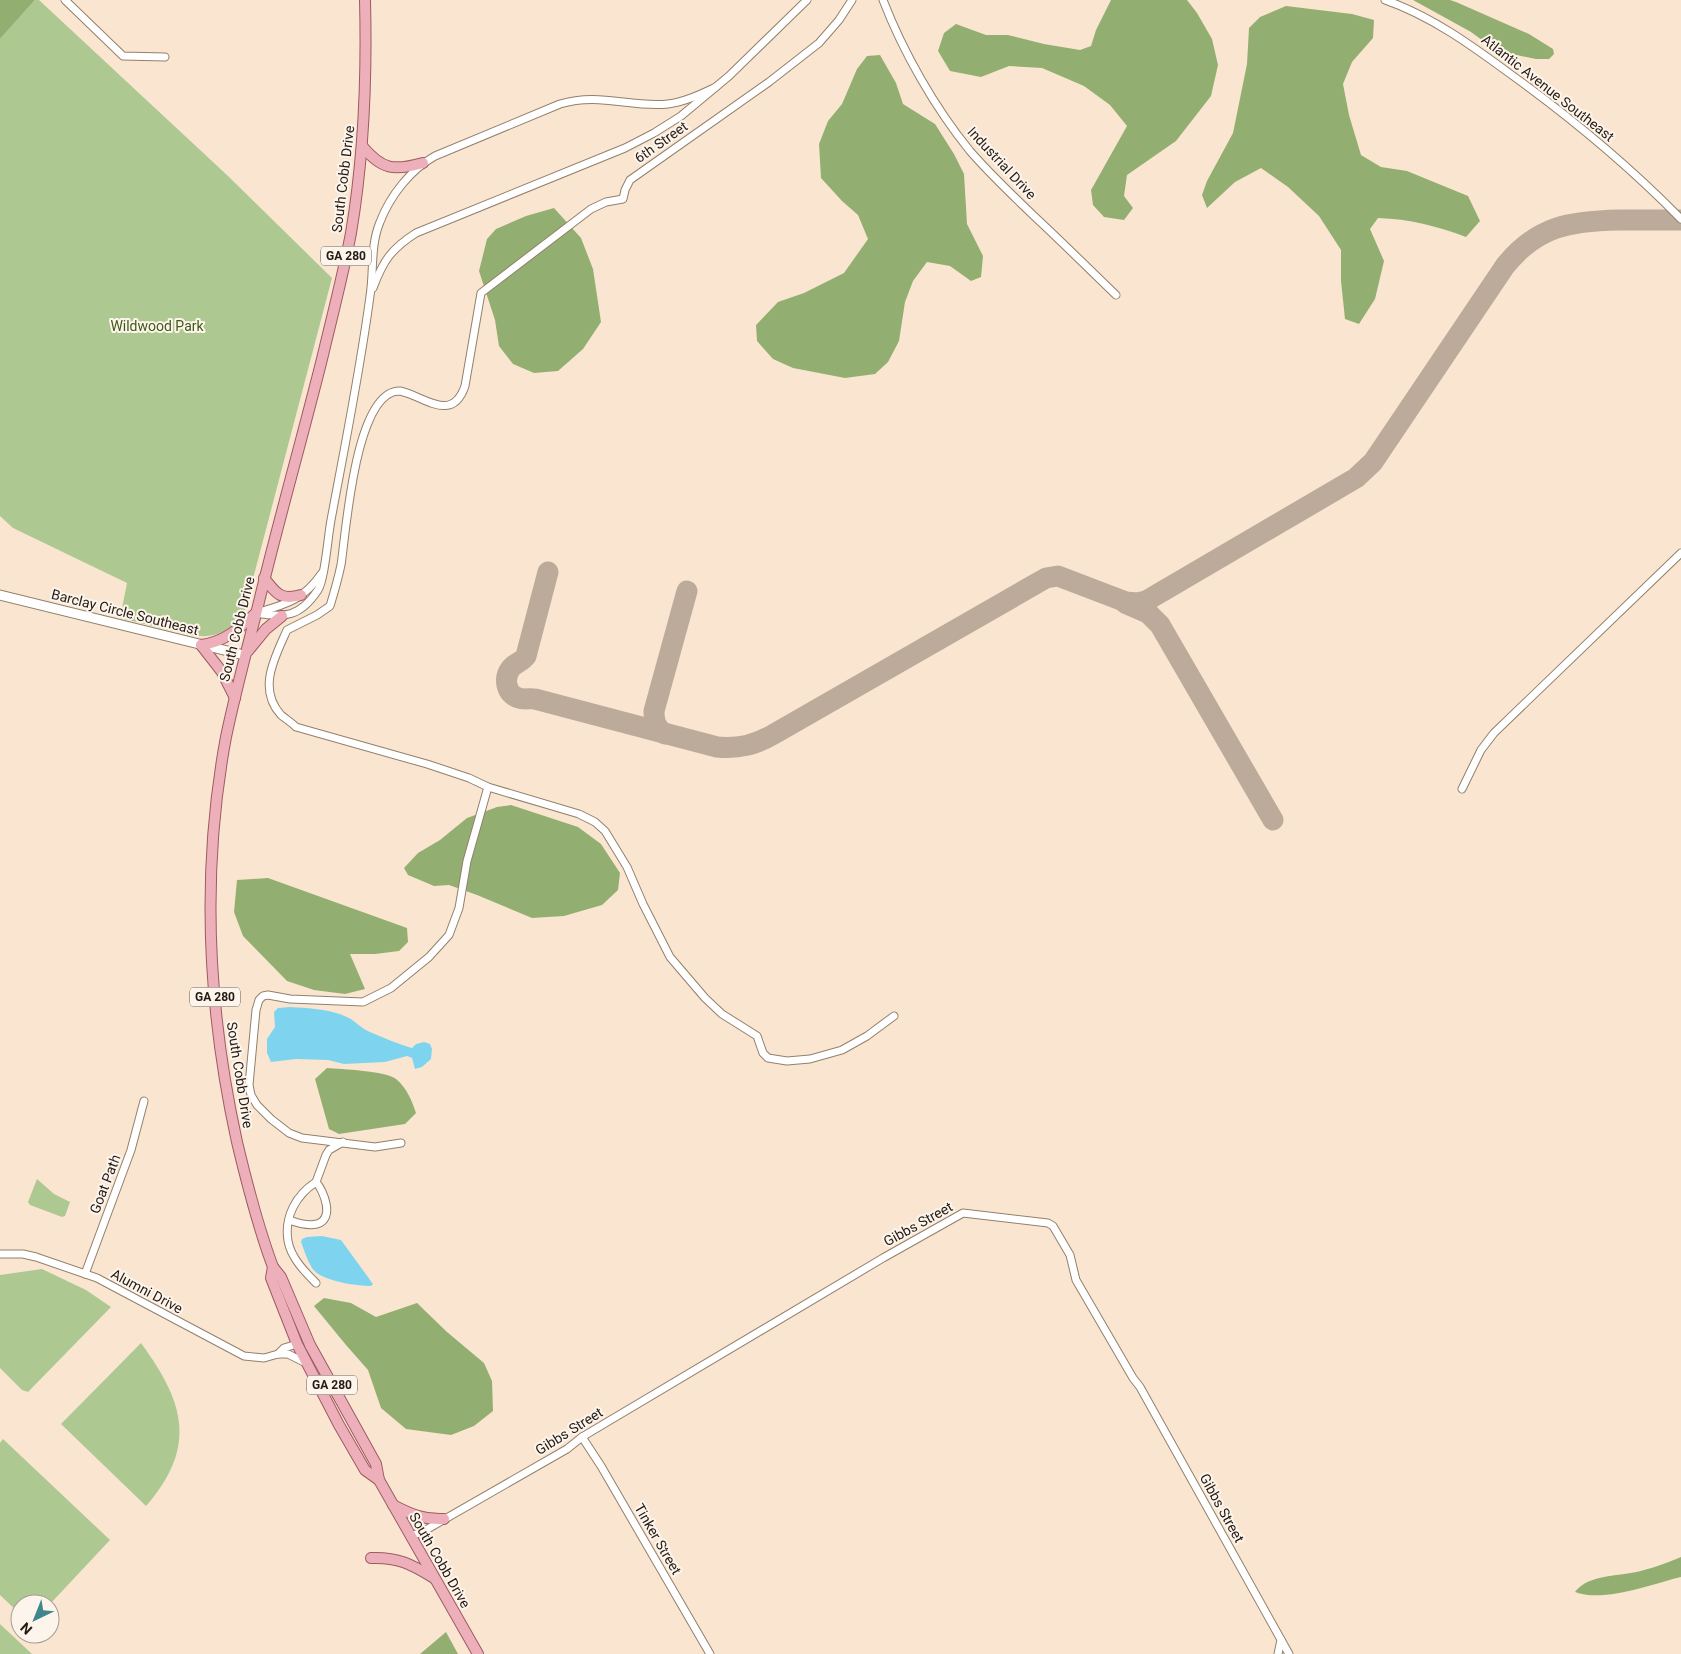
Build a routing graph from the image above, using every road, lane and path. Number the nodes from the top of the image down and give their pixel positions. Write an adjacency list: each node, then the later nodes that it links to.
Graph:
1 (66, 0): 7 (street)
2 (365, 0): 9 (main road, South Cobb Drive / GA 280)
3 (807, 0): 8 (street)
4 (852, 0): 24 (street, 6th Street)
5 (883, 0): 13 (street, Industrial Drive)
6 (1385, 0): 11 (street, Atlantic Avenue Southeast)
7 (165, 57)
8 (716, 87): 10 (street); 12 (street)
9 (362, 146): 10 (main road); 16 (main road, South Cobb Drive / GA 280)
10 (423, 163): 12 (street)
11 (1681, 219)
12 (371, 294): 15 (street)
13 (1116, 295)
14 (1681, 553): 25 (street)
15 (322, 572): 18 (street); 20 (street)
16 (264, 578): 18 (main road); 19 (main road, South Cobb Drive / GA 280)
17 (0, 595): 21 (street, Barclay Circle Southeast)
18 (301, 595): 19 (street)
19 (256, 613): 20 (street); 21 (main road); 22 (main road, South Cobb Drive / GA 280)
20 (282, 616): 22 (main road)
21 (201, 645): 22 (street, Barclay Circle Southeast); 23 (main road)
22 (244, 655): 23 (main road, South Cobb Drive / GA 280)
23 (234, 698): 33 (main road, South Cobb Drive / GA 280)
24 (488, 787): 26 (street); 28 (street)
25 (1462, 789)
26 (894, 1016)
27 (144, 1101): 34 (street, Goat Path)
28 (343, 1142): 29 (street); 30 (street)
29 (401, 1143)
30 (316, 1182): 31 (street); 31 (street)
31 (289, 1220): 35 (street)
32 (0, 1254): 34 (street, Alumni Drive)
33 (273, 1267): 36 (main road, South Cobb Drive); 37 (main road, South Cobb Drive / GA 280)
34 (85, 1274): 38 (street, Alumni Drive)
35 (316, 1283)
36 (297, 1344): 37 (main road); 38 (street, Alumni Drive); 39 (main road, South Cobb Drive)
37 (310, 1344): 41 (main road, South Cobb Drive / GA 280)
38 (278, 1354): 39 (street, Alumni Drive)
39 (307, 1364): 41 (main road, South Cobb Drive)
40 (582, 1437): 43 (street, Gibbs Street); 47 (street, Gibbs Street); 49 (street, Tinker Street)
41 (379, 1480): 42 (main road, South Cobb Drive / GA 280)
42 (392, 1504): 43 (main road); 44 (main road, South Cobb Drive / GA 280)
43 (444, 1519): 44 (street, Gibbs Street)
44 (411, 1536): 46 (main road, South Cobb Drive / GA 280)
45 (371, 1558): 46 (main road)
46 (435, 1578): 48 (main road, South Cobb Drive / GA 280)
47 (1281, 1640): 50 (street); 51 (street, Gibbs Street)
48 (478, 1654)
49 (710, 1654)
50 (1278, 1654)
51 (1289, 1654)

